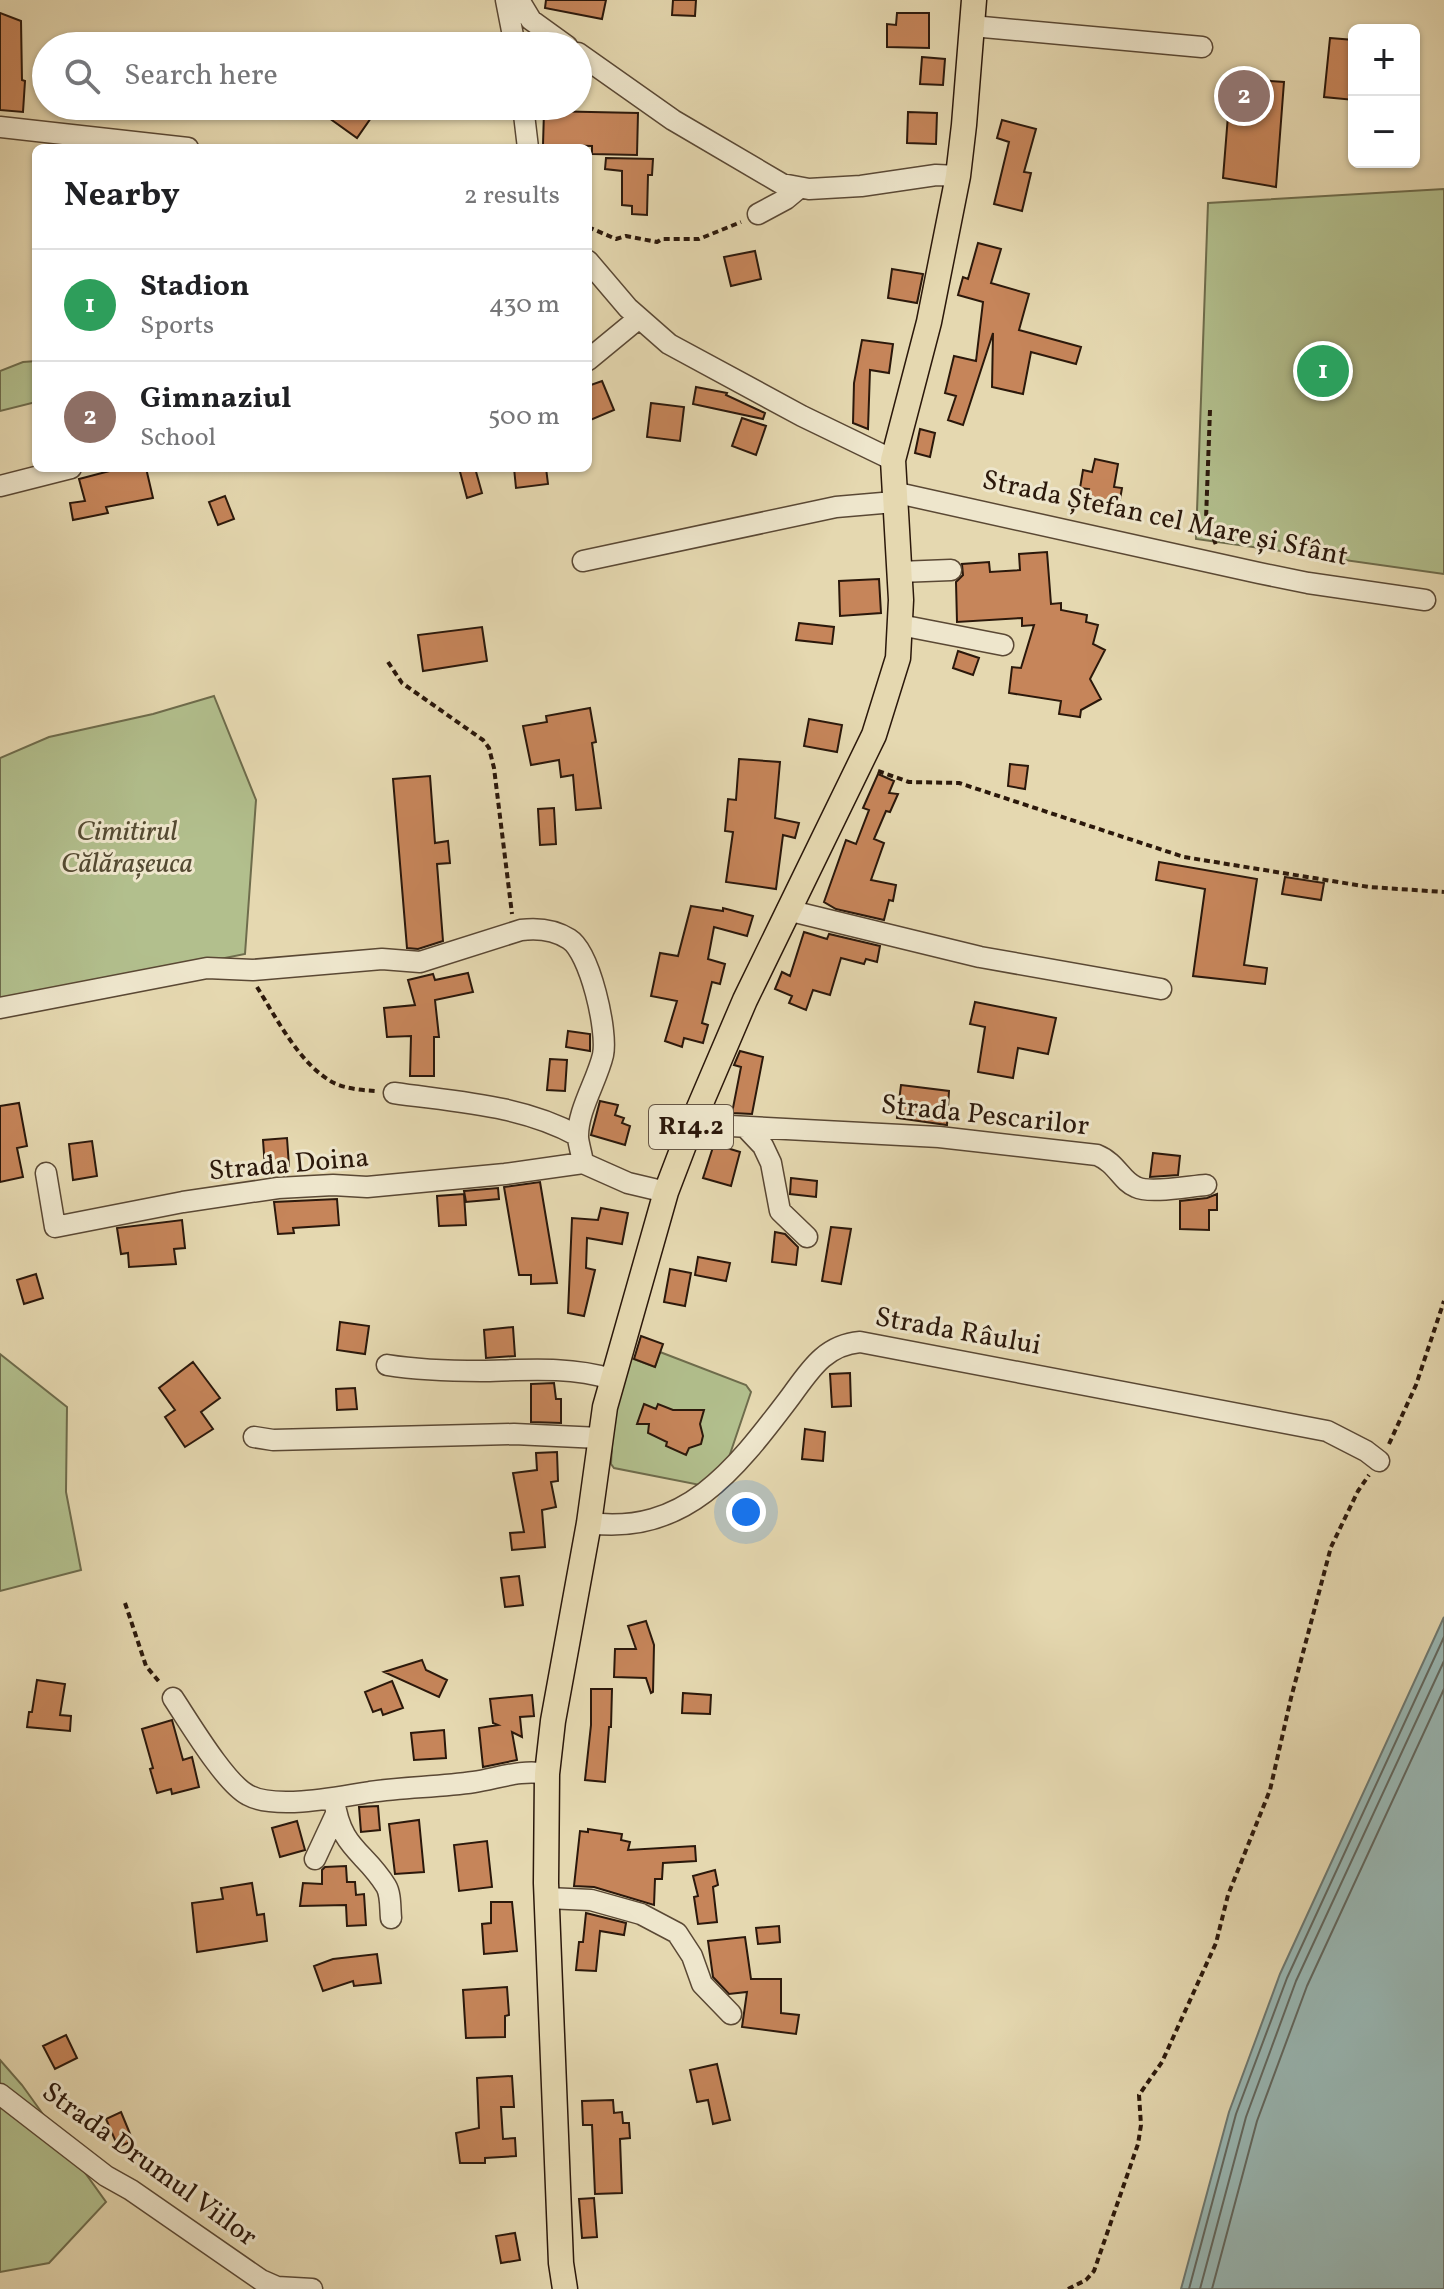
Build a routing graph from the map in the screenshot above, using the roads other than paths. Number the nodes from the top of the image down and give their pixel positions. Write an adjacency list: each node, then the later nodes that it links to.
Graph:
1 (506, 0): 5 (street)
2 (519, 0): 6 (street)
3 (974, 0): 4 (main road, R14.2)
4 (972, 26): 7 (street); 13 (main road, R14.2)
5 (512, 32)
6 (548, 32)
7 (1202, 47)
8 (592, 63): 14 (street)
9 (525, 120): 12 (street)
10 (0, 127): 11 (street)
11 (152, 144)
12 (528, 144)
13 (958, 176): 14 (street); 19 (main road, R14.2)
14 (798, 189): 15 (street)
15 (758, 214)
16 (592, 265): 17 (street)
17 (639, 318): 18 (street); 19 (street)
18 (592, 357)
19 (893, 460): 22 (main road, R14.2)
20 (55, 472): 21 (street)
21 (0, 486)
22 (894, 497): 23 (street, Strada Ștefan cel Mare și Sfânt); 25 (main road, R14.2); 26 (street, Strada Ștefan cel Mare și Sfânt)
23 (583, 561)
24 (951, 570): 25 (street)
25 (899, 572): 27 (main road, R14.2)
26 (1425, 600)
27 (900, 625): 28 (street); 29 (main road, R14.2)
28 (1003, 645)
29 (787, 910): 30 (street); 33 (main road, R14.2)
30 (1161, 989)
31 (0, 1008): 35 (street)
32 (394, 1093): 35 (street)
33 (692, 1124): 34 (street, Strada Pescarilor); 39 (main road, R14.2)
34 (746, 1128): 38 (street, Strada Pescarilor); 40 (street)
35 (578, 1136): 36 (street)
36 (583, 1163): 37 (street, Strada Doina); 39 (street)
37 (46, 1173)
38 (1206, 1185)
39 (666, 1192): 42 (main road, R14.2)
40 (807, 1237)
41 (387, 1365): 42 (street)
42 (612, 1379): 44 (main road, R14.2)
43 (254, 1437): 44 (street)
44 (600, 1438): 46 (main road, R14.2)
45 (1379, 1461): 46 (street, Strada Râului)
46 (589, 1523): 48 (main road, R14.2)
47 (173, 1698): 49 (street)
48 (547, 1774): 49 (street); 51 (main road, R14.2)
49 (335, 1806): 50 (street); 52 (street)
50 (315, 1859)
51 (547, 1898): 53 (street); 56 (main road, R14.2)
52 (391, 1918)
53 (731, 2014)
54 (0, 2094): 55 (street, Strada Drumul Viilor)
55 (312, 2289)
56 (565, 2289)

